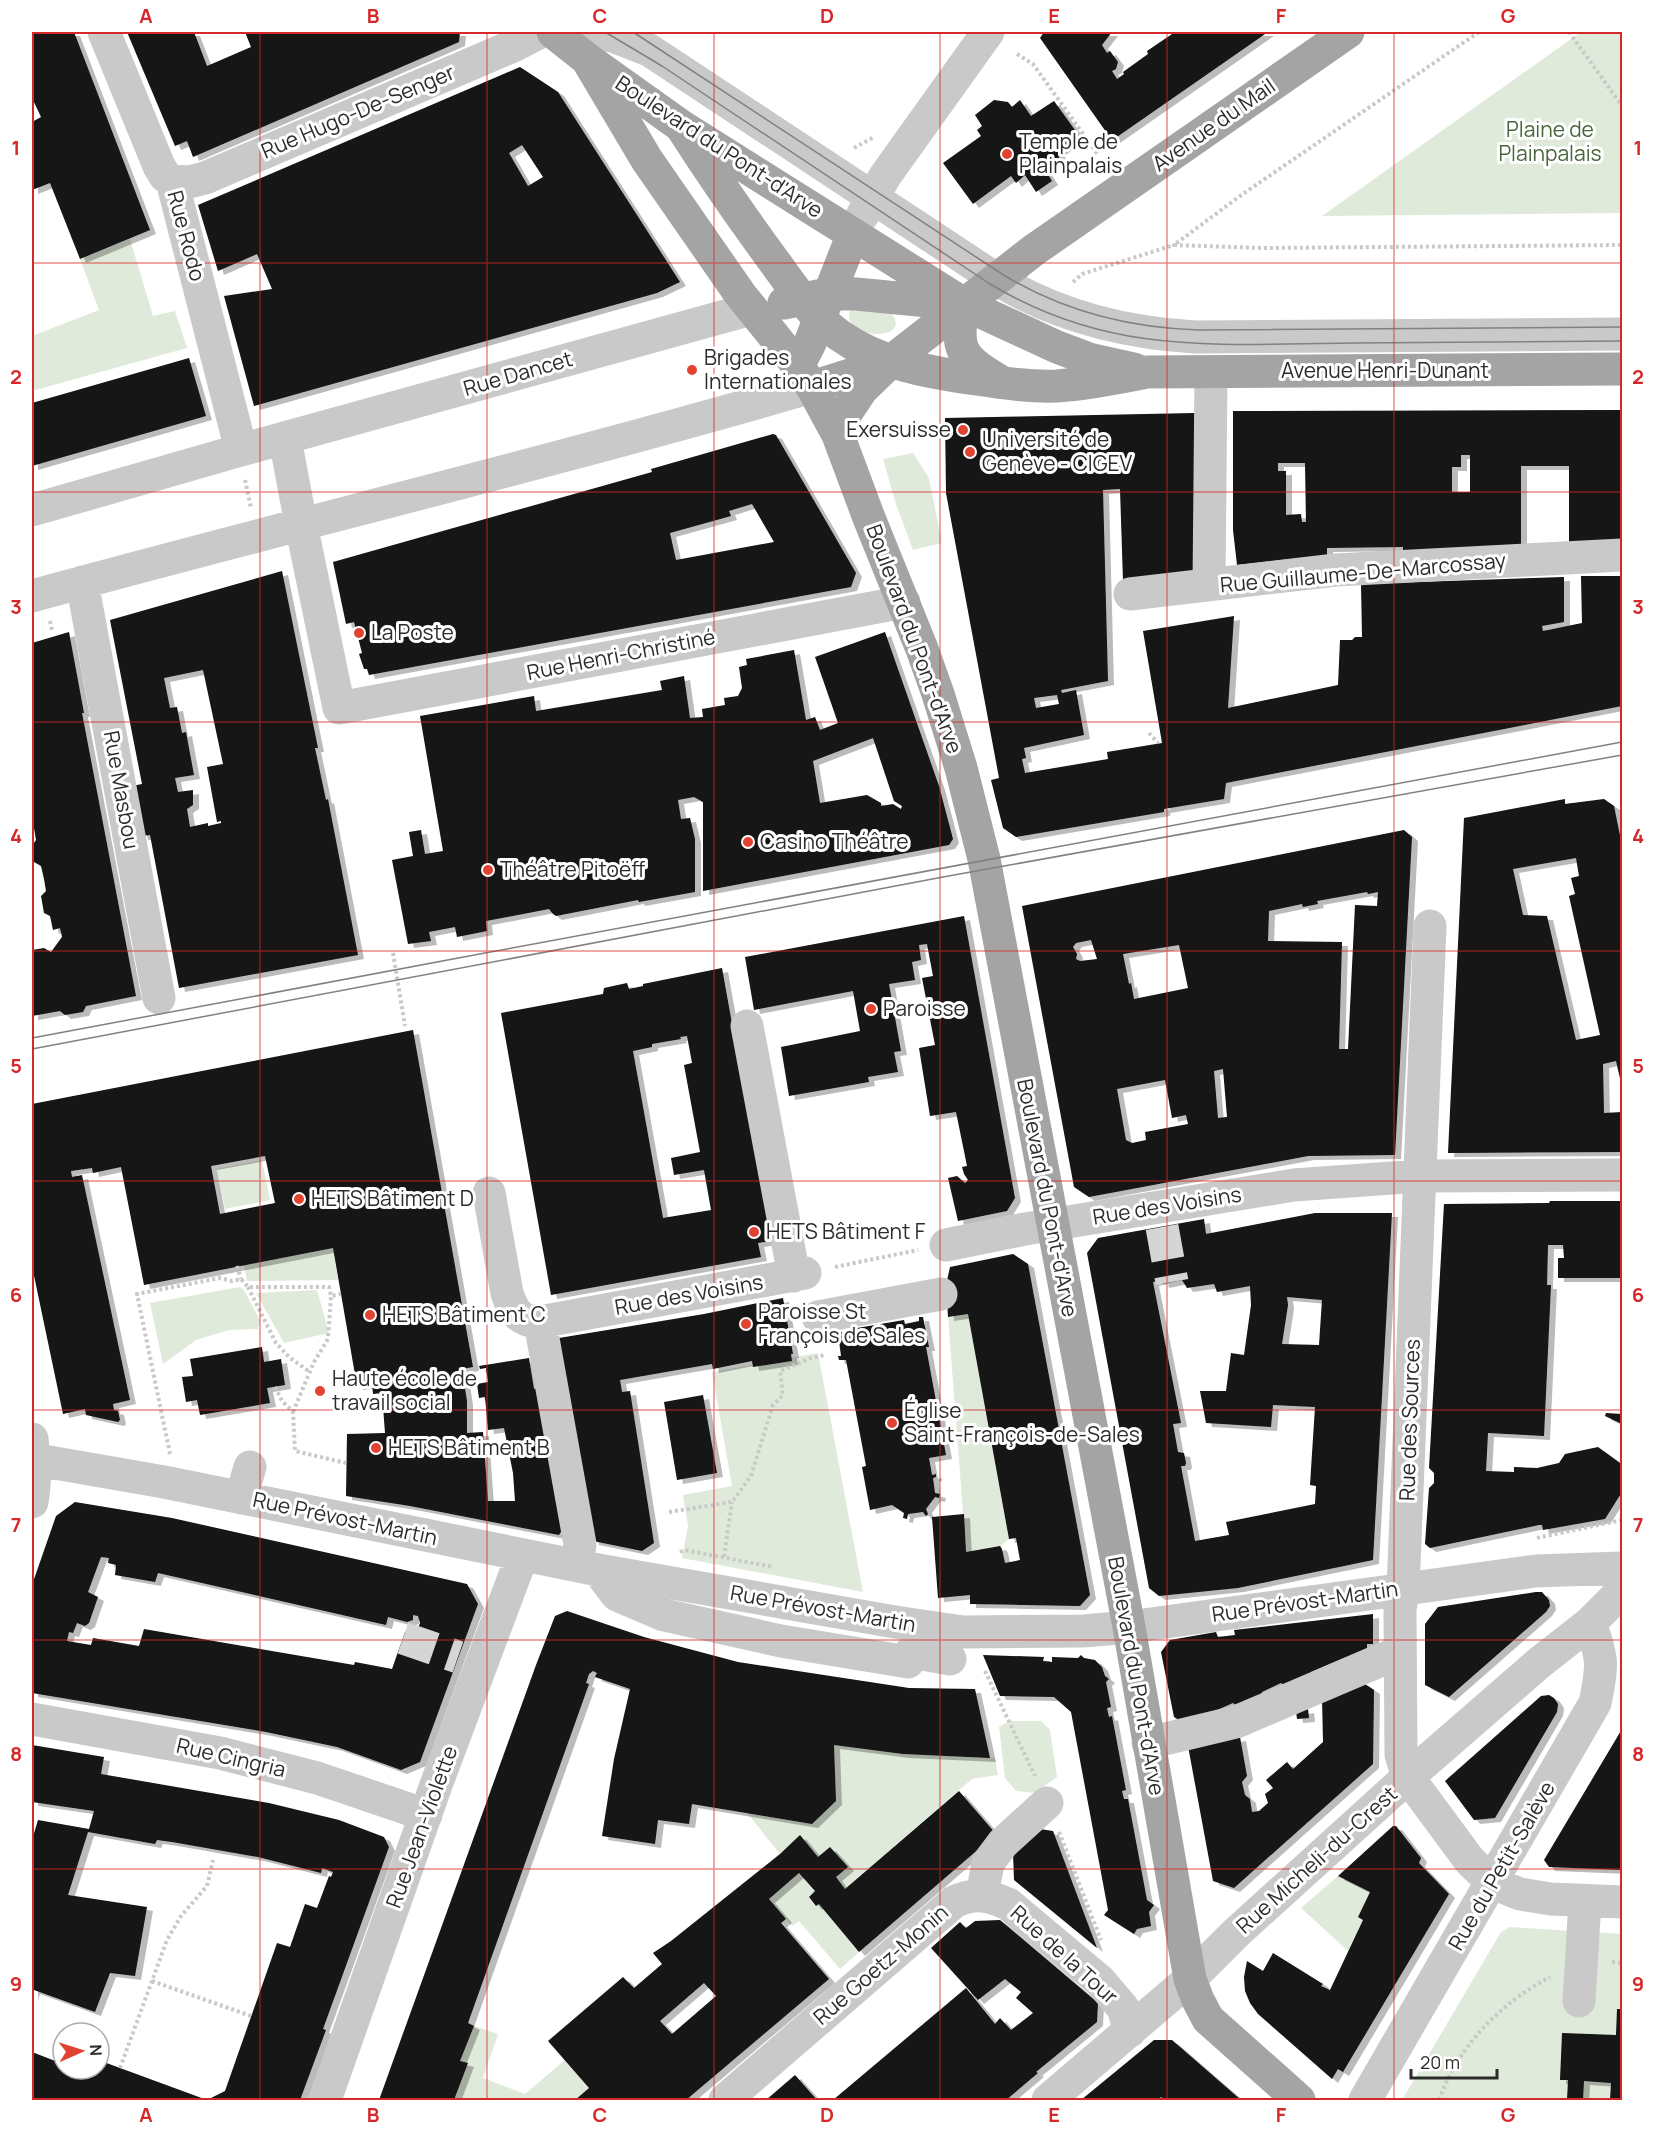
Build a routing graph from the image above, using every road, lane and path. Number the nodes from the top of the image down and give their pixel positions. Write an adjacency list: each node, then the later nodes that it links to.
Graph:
1 (104, 32): 13 (street, Rue Rodo)
2 (540, 32): 13 (street, Rue Hugo-De-Senger)
3 (553, 32): 8 (main road, Boulevard du Pont-d'Arve)
4 (988, 32): 14 (street)
5 (1348, 32): 19 (main road, Avenue du Mail)
6 (1479, 32): 16 (path)
7 (1569, 32): 10 (path)
8 (583, 45): 11 (main road, Boulevard du Pont-d'Arve); 14 (street); 23 (main road, Boulevard du Pont-d'Arve)
9 (1017, 54): 12 (path)
10 (1623, 106)
11 (681, 126): 15 (main road, Boulevard du Pont-d'Arve); 18 (main road, Avenue Henri-Dunant)
12 (1099, 156)
13 (172, 181): 33 (street, Rue Rodo)
14 (879, 187): 15 (street); 19 (street)
15 (853, 234): 18 (main road); 21 (main road); 22 (main road, Boulevard du Pont-d'Arve)
16 (1174, 245): 17 (path); 20 (path)
17 (1623, 245)
18 (770, 256): 21 (main road, Avenue Henri-Dunant)
19 (996, 279): 22 (main road, Avenue du Mail); 24 (street)
20 (1065, 289)
21 (817, 304): 22 (main road); 23 (main road); 25 (main road, Avenue Henri-Dunant); 29 (main road)
22 (964, 304): 25 (main road, Avenue du Mail); 27 (main road, Avenue Henri-Dunant); 30 (main road)
23 (752, 309): 29 (main road, Boulevard du Pont-d'Arve); 32 (street, Rue Dancet)
24 (1623, 334)
25 (890, 362): 29 (main road); 30 (main road, Avenue Henri-Dunant); 31 (main road)
26 (1623, 369): 28 (main road, Avenue Henri-Dunant)
27 (1147, 372): 28 (main road, Avenue Henri-Dunant); 30 (main road, Avenue Henri-Dunant)
28 (1211, 372): 39 (street, Rue Guillaume-De-Marcossay)
29 (805, 377): 31 (main road, Boulevard du Pont-d'Arve); 35 (street)
30 (1015, 384)
31 (838, 435): 42 (main road, Boulevard du Pont-d'Arve)
32 (285, 439): 33 (street, Rue Dancet); 35 (street)
33 (235, 452): 34 (street, Rue Dancet); 36 (path)
34 (32, 510)
35 (301, 524): 36 (street); 42 (street, Rue Henri-Christiné)
36 (257, 535): 38 (street)
37 (1623, 555): 39 (street, Rue Guillaume-De-Marcossay)
38 (82, 582): 41 (street); 49 (street, Rue Masbou)
39 (1209, 585): 40 (street)
40 (1130, 594)
41 (32, 596)
42 (904, 602): 55 (main road, Boulevard du Pont-d'Arve)
43 (1149, 733): 44 (path)
44 (1158, 743)
45 (1168, 808): 46 (path)
46 (1169, 815)
47 (1430, 926): 53 (street, Rue des Sources)
48 (393, 953): 50 (path)
49 (159, 998)
50 (405, 1026)
51 (747, 1026): 58 (street)
52 (1623, 1175): 53 (street, Rue des Voisins)
53 (1420, 1176): 55 (street, Rue des Voisins); 82 (street, Rue des Sources)
54 (489, 1193): 65 (street)
55 (1052, 1224): 56 (street, Rue des Voisins); 86 (main road, Boulevard du Pont-d'Arve)
56 (946, 1245): 58 (path)
57 (237, 1266): 59 (path)
58 (799, 1274): 65 (street, Rue des Voisins)
59 (241, 1279): 60 (path); 71 (path)
60 (248, 1287): 63 (path); 67 (path)
61 (341, 1294): 63 (path)
62 (941, 1294): 64 (street)
63 (331, 1296): 67 (path)
64 (818, 1317)
65 (540, 1322): 80 (street)
66 (825, 1355): 76 (path)
67 (310, 1372): 69 (path)
68 (275, 1387): 69 (path)
69 (293, 1412): 72 (path)
70 (33, 1452): 74 (street, Rue Prévost-Martin); 75 (street)
71 (171, 1460)
72 (346, 1463)
73 (250, 1467): 74 (street)
74 (241, 1498): 78 (street, Rue Prévost-Martin)
75 (32, 1502)
76 (732, 1502): 77 (path); 79 (path)
77 (669, 1512)
78 (522, 1556): 80 (street, Rue Prévost-Martin); 95 (street, Rue Jean-Violette)
79 (724, 1557)
80 (588, 1568): 86 (street, Rue Prévost-Martin); 88 (street)
81 (1623, 1568): 82 (street, Rue Prévost-Martin)
82 (1403, 1589): 86 (street, Rue Prévost-Martin); 87 (street, Rue des Sources)
83 (1623, 1591): 85 (street, Rue Micheli-du-Crest)
84 (1623, 1614): 85 (street, Rue Micheli-du-Crest)
85 (1590, 1623): 93 (street, Rue Micheli-du-Crest); 97 (street, Rue du Petit-Salève)
86 (1129, 1627): 92 (main road, Boulevard du Pont-d'Arve)
87 (1400, 1652): 92 (street); 93 (street, Rue des Sources)
88 (950, 1659)
89 (985, 1671): 90 (path)
90 (997, 1696)
91 (32, 1719): 95 (street, Rue Cingria)
92 (1148, 1743): 103 (main road, Boulevard du Pont-d'Arve)
93 (1408, 1777): 97 (street, Rue des Sources); 103 (street, Rue Micheli-du-Crest)
94 (1047, 1803): 98 (street)
95 (426, 1815): 109 (street, Rue Jean-Violette)
96 (213, 1860): 104 (path)
97 (1493, 1883): 99 (street); 113 (street, Rue du Petit-Salève)
98 (982, 1896): 107 (street, Rue de la Tour); 110 (street, Rue Goetz-Monin)
99 (1585, 1901): 100 (street); 102 (street)
100 (1623, 1902)
101 (1623, 1963): 102 (path)
102 (1581, 1964): 105 (street); 114 (path)
103 (1190, 1979): 107 (street, Rue Micheli-du-Crest); 112 (main road, Boulevard du Pont-d'Arve)
104 (152, 1981): 106 (path); 108 (path)
105 (1579, 2001)
106 (251, 2016)
107 (1130, 2031): 111 (street, Rue Micheli-du-Crest)
108 (120, 2068)
109 (325, 2100)
110 (724, 2100)
111 (1048, 2100)
112 (1299, 2100)
113 (1365, 2100)
114 (1439, 2100)

